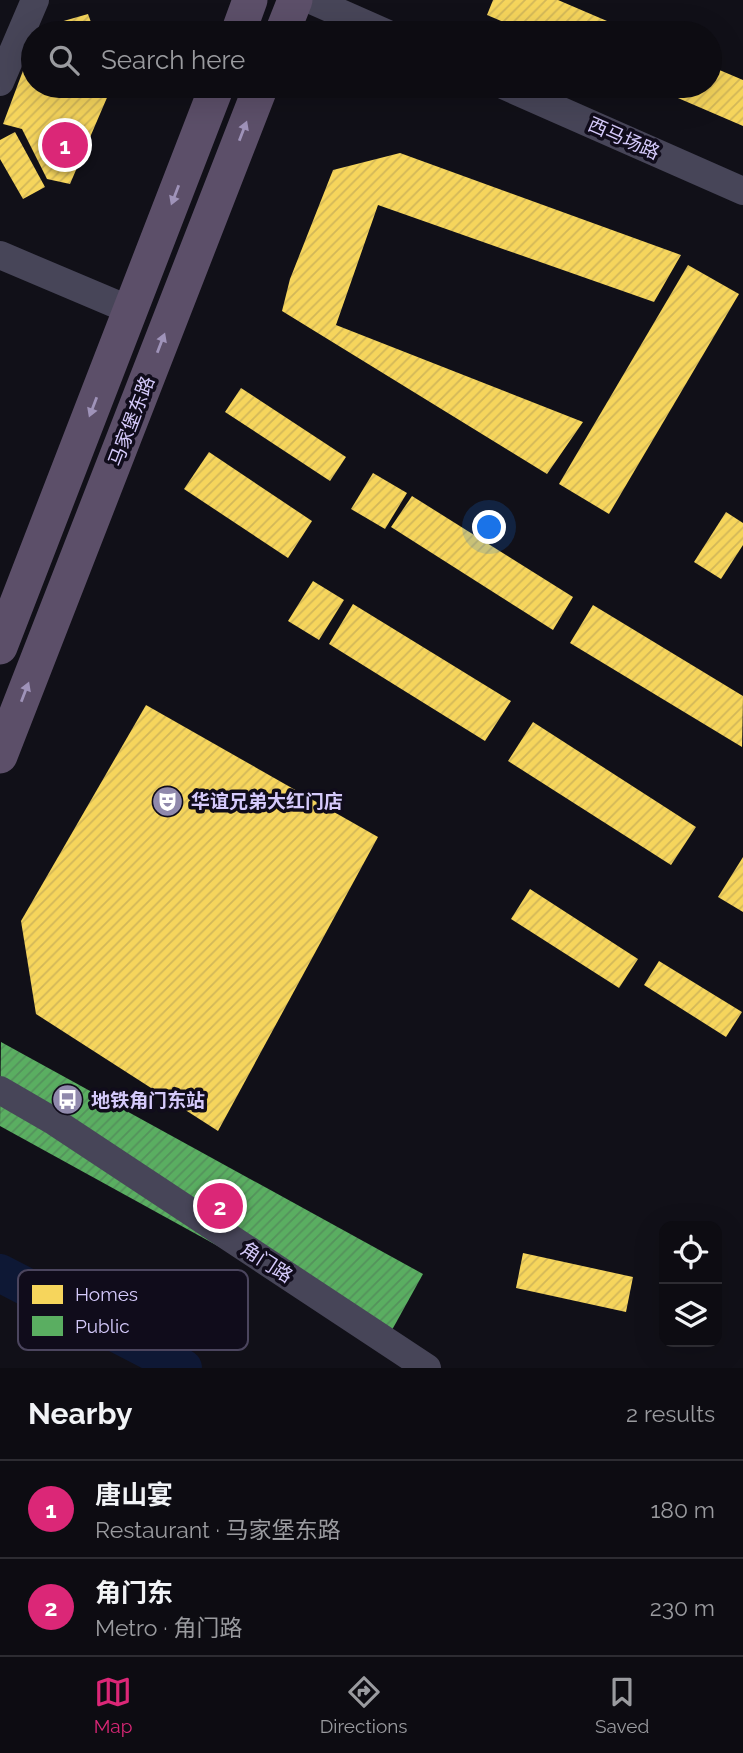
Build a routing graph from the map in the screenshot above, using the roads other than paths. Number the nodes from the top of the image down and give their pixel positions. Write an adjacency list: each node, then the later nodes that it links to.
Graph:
1 (35, 0): 4 (street)
2 (295, 0): 5 (main road)
3 (311, 0): 6 (street)
4 (26, 21)
5 (287, 21)
6 (359, 21)
7 (21, 33): 8 (street)
8 (0, 82)
9 (212, 98): 14 (main road, one-way to 14)
10 (256, 98): 16 (main road, 马家堡东路, one-way to 10)
11 (532, 98): 12 (street, 西马场路)
12 (743, 191)
13 (0, 255): 14 (street)
14 (130, 310): 15 (main road, one-way to 15)
15 (0, 647)
16 (0, 756)
17 (0, 1090): 18 (street, 角门路)
18 (427, 1368)

